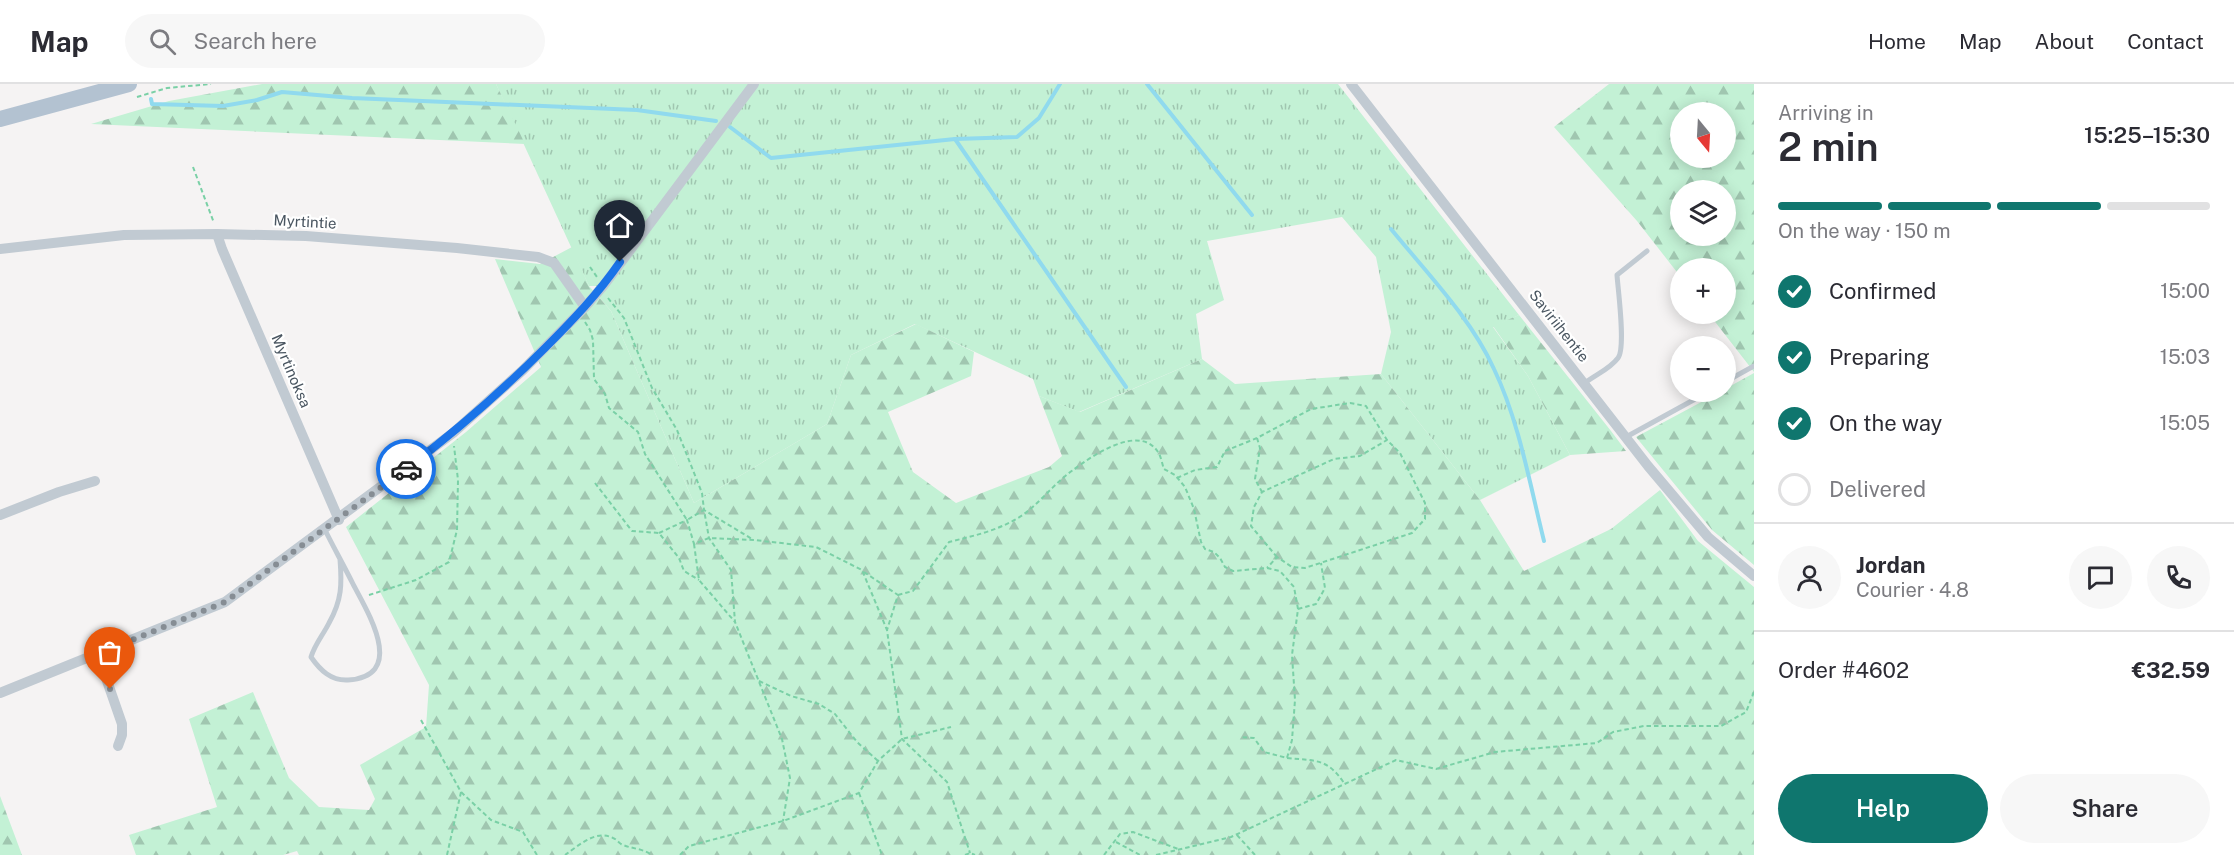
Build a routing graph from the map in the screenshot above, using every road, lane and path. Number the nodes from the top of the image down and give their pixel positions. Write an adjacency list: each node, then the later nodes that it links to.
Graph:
1 (129, 84): 4 (main road)
2 (754, 84): 10 (street)
3 (1350, 84): 13 (street, Saviriihentie)
4 (0, 119)
5 (194, 167): 6 (path)
6 (218, 234): 7 (street, Myrtintie); 10 (street, Myrtintie); 25 (street, Myrtinoksa)
7 (0, 249)
8 (1647, 252): 13 (lane)
9 (609, 301): 23 (path)
10 (582, 310): 15 (street); 26 (path)
11 (1754, 366): 12 (lane)
12 (1736, 376)
13 (1584, 383): 16 (street, Saviriihentie)
14 (1690, 402): 16 (lane)
15 (453, 434): 25 (street); 40 (path)
16 (1626, 437): 37 (street, Saviriihentie)
17 (1257, 438): 18 (path); 19 (path); 22 (path)
18 (1388, 440): 22 (path); 34 (path)
19 (1177, 477): 35 (path); 39 (path)
20 (95, 481): 24 (street)
21 (595, 483): 28 (path)
22 (1262, 492): 32 (path)
23 (704, 510): 26 (path); 29 (path); 30 (path)
24 (0, 515)
25 (339, 520): 27 (street)
26 (687, 520): 28 (path); 31 (path)
27 (325, 530): 33 (lane); 44 (street)
28 (659, 533): 38 (path)
29 (709, 538): 30 (path); 31 (path); 42 (path)
30 (754, 540): 36 (path)
31 (694, 544): 38 (path)
32 (1277, 557): 34 (path); 35 (path)
33 (340, 559): 40 (lane); 40 (lane)
34 (1321, 563): 41 (path)
35 (1267, 568): 41 (path)
36 (862, 570): 39 (path); 43 (path)
37 (1754, 576)
38 (699, 580): 42 (path)
39 (898, 595): 43 (path)
40 (360, 598)
41 (1298, 609): 53 (path)
42 (735, 622): 45 (path)
43 (887, 630): 51 (path)
44 (98, 654): 47 (street); 52 (street)
45 (758, 681): 54 (path); 58 (path)
46 (1754, 692): 55 (path)
47 (0, 693)
48 (421, 720): 56 (path)
49 (951, 727): 51 (path)
50 (1241, 737): 53 (path)
51 (902, 739): 54 (path); 62 (path)
52 (118, 746)
53 (1287, 758): 55 (path)
54 (878, 761): 57 (path)
55 (1345, 783): 59 (path)
56 (461, 792): 63 (path); 64 (path)
57 (859, 793): 58 (path); 68 (path)
58 (783, 821): 67 (path)
59 (1236, 834): 61 (path); 74 (path)
60 (1115, 841): 61 (path); 71 (path); 72 (path)
61 (1179, 849): 73 (path)
62 (970, 853): 69 (path); 70 (path)
63 (447, 855)
64 (537, 855)
65 (565, 855): 66 (path)
66 (652, 855)
67 (680, 855)
68 (882, 855)
69 (964, 855)
70 (975, 855)
71 (1104, 855)
72 (1140, 855)
73 (1156, 855)
74 (1256, 855)

